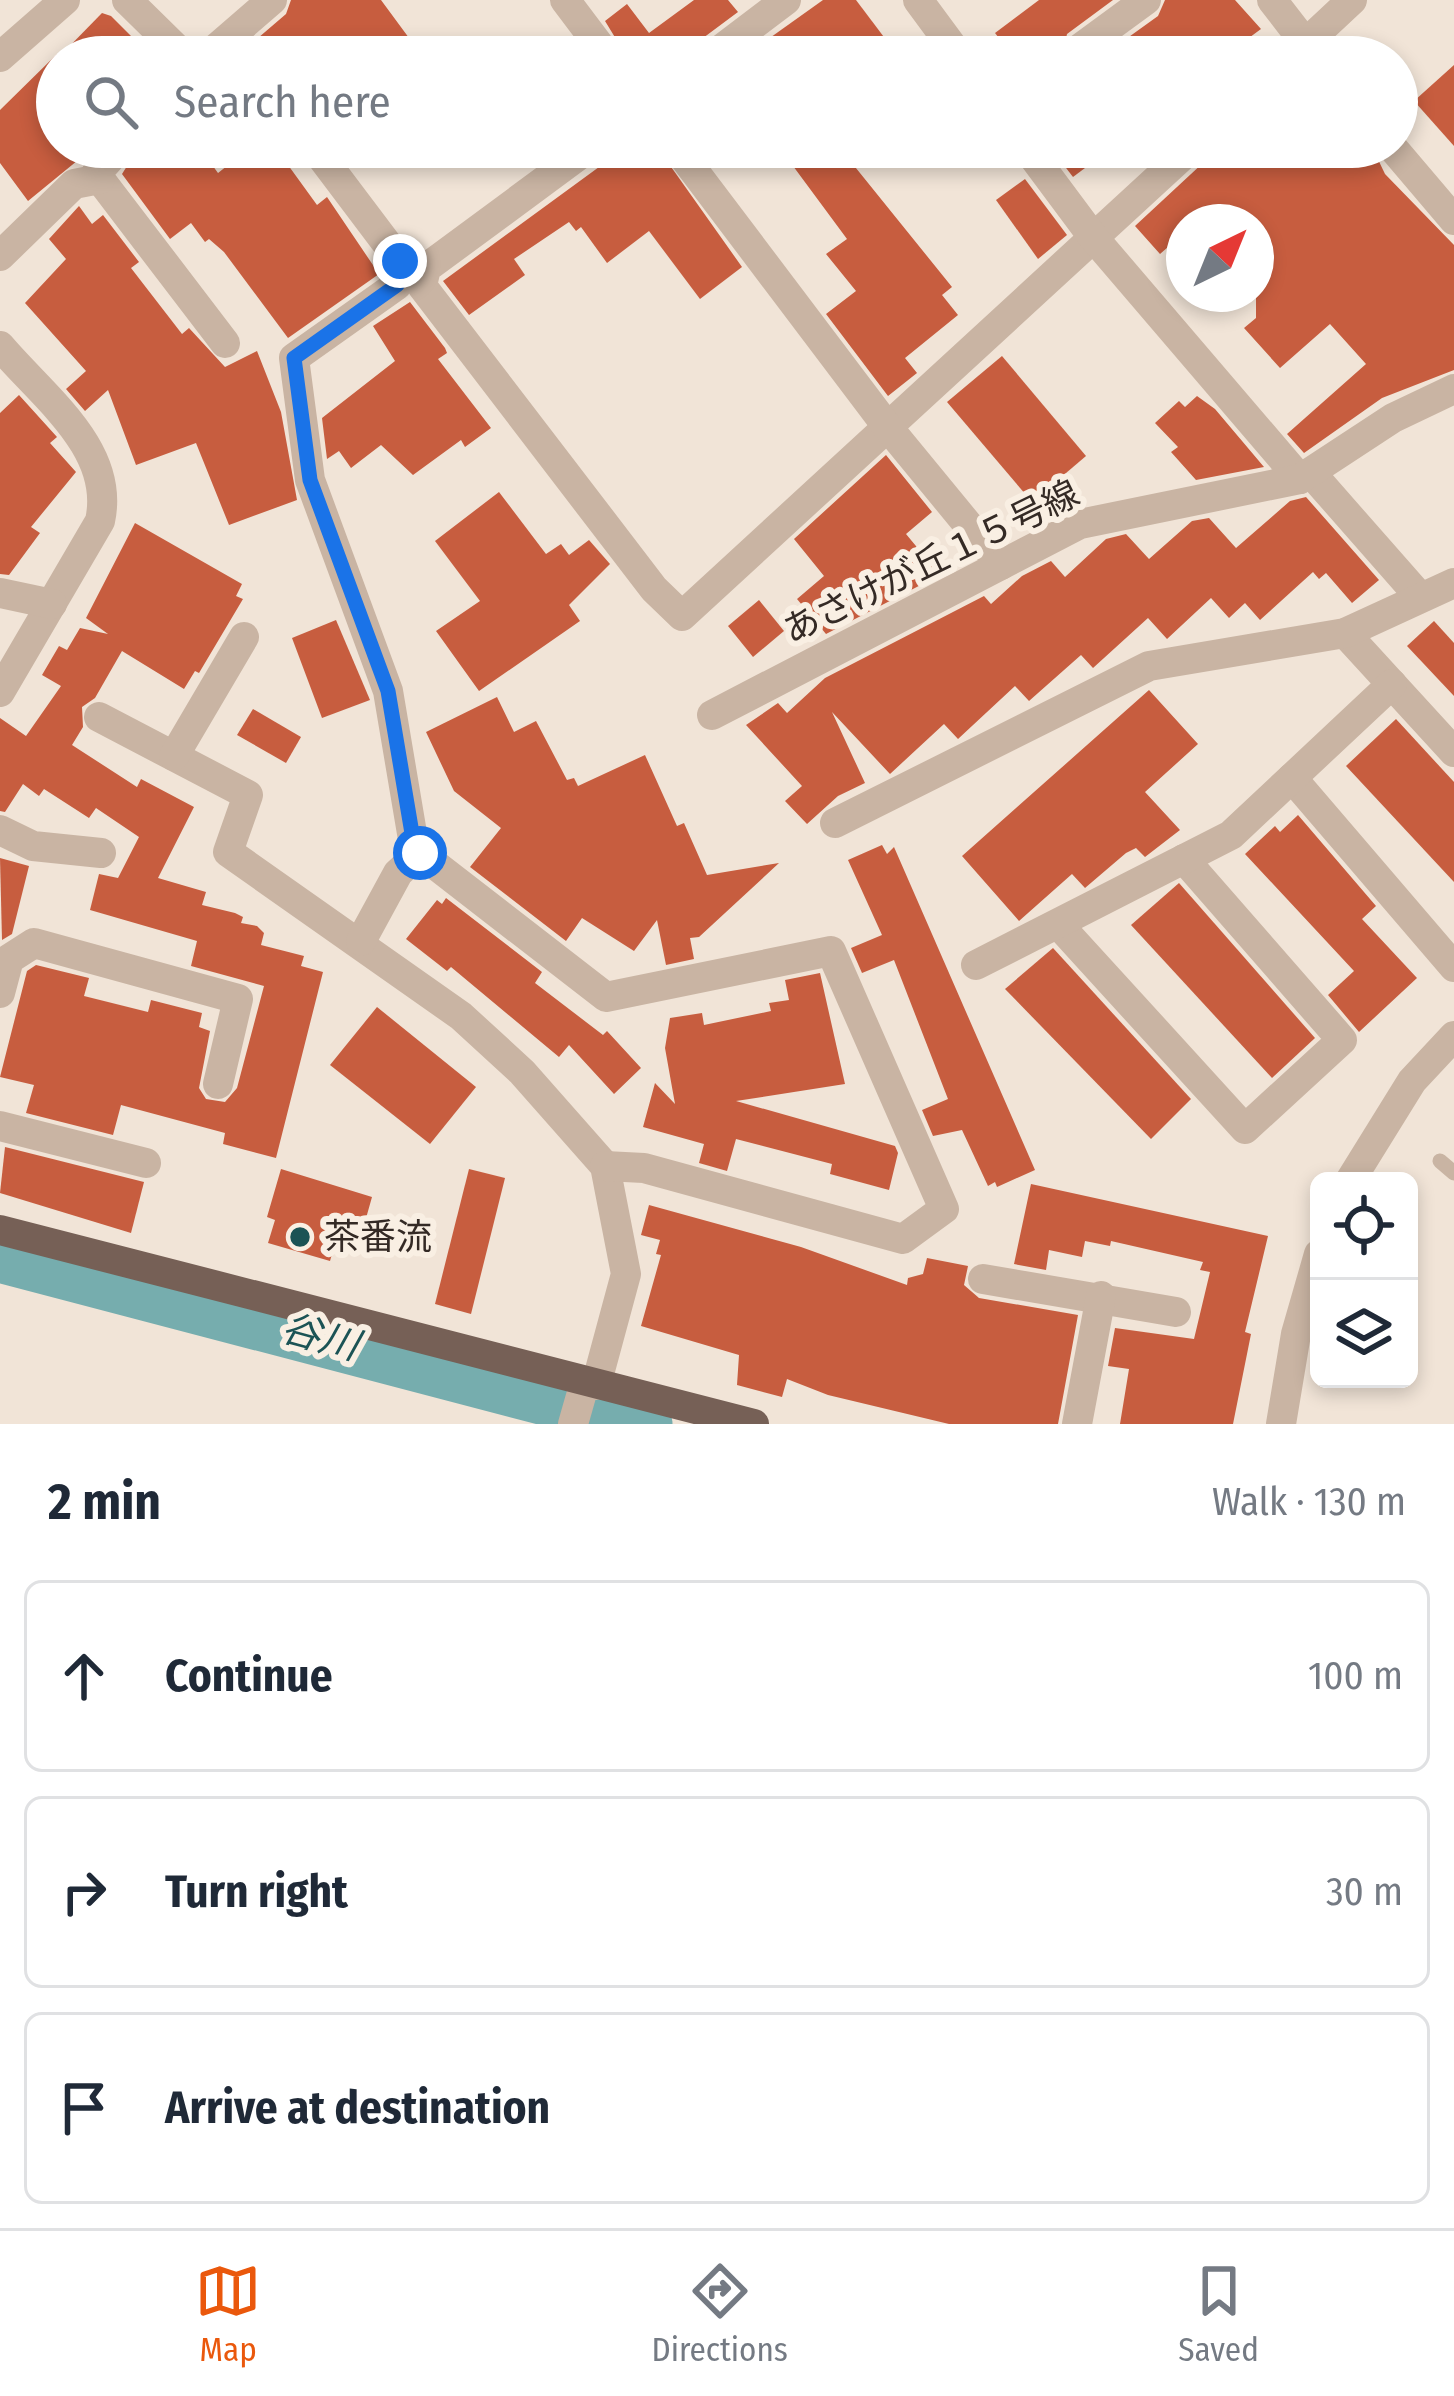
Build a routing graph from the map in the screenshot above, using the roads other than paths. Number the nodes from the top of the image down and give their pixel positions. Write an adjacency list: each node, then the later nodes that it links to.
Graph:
1 (65, 0): 18 (street)
2 (127, 0): 10 (street)
3 (272, 0): 11 (street)
4 (565, 0): 12 (street)
5 (786, 0): 13 (street)
6 (918, 0): 14 (street)
7 (1146, 0): 15 (street)
8 (1272, 0): 16 (street)
9 (1352, 0): 17 (street)
10 (164, 36)
11 (245, 36)
12 (592, 36)
13 (739, 36)
14 (945, 36)
15 (1097, 36)
16 (1294, 36)
17 (1319, 36)
18 (0, 57)
19 (101, 168): 26 (street)
20 (330, 168): 30 (street)
21 (562, 168): 30 (street)
22 (692, 168): 34 (street)
23 (1042, 168): 28 (street)
24 (1169, 168): 28 (street)
25 (1410, 168): 27 (street)
26 (100, 179): 29 (street); 31 (street)
27 (1454, 220)
28 (1093, 237): 34 (street); 35 (street)
29 (0, 256)
30 (411, 274): 34 (street); 53 (street)
31 (225, 344)
32 (4, 357): 40 (street)
33 (1454, 389): 35 (street, あさけが丘１５号線)
34 (886, 425): 36 (street)
35 (1305, 476): 36 (street, あさけが丘１５号線); 39 (street)
36 (1001, 565): 45 (street, あさけが丘１５号線)
37 (1454, 584): 39 (street)
38 (0, 593): 40 (street)
39 (1420, 597): 41 (street)
40 (52, 604): 44 (street)
41 (1345, 633): 43 (street); 50 (street)
42 (244, 637): 48 (street)
43 (1392, 684): 47 (street); 49 (street)
44 (0, 692)
45 (712, 715)
46 (99, 717): 48 (street)
47 (1454, 752)
48 (174, 755): 56 (street)
49 (1292, 778): 54 (street); 58 (street)
50 (835, 823)
51 (0, 830): 52 (street)
52 (101, 854)
53 (416, 857): 56 (street); 65 (street)
54 (1184, 859): 55 (street); 55 (street)
55 (1058, 923): 57 (street)
56 (361, 941): 65 (street)
57 (976, 965)
58 (1454, 967)
59 (0, 993): 61 (street)
60 (1454, 1036): 66 (street)
61 (218, 1084)
62 (0, 1126): 64 (street)
63 (1441, 1161): 67 (lane)
64 (146, 1162)
65 (604, 1166): 73 (street)
66 (1356, 1172)
67 (1454, 1173)
68 (0, 1229): 73 (main road)
69 (983, 1279): 71 (street)
70 (1311, 1280): 76 (street)
71 (1102, 1296): 72 (street); 75 (street)
72 (1176, 1312)
73 (582, 1400): 74 (main road)
74 (754, 1424)
75 (1078, 1424)
76 (1281, 1424)

